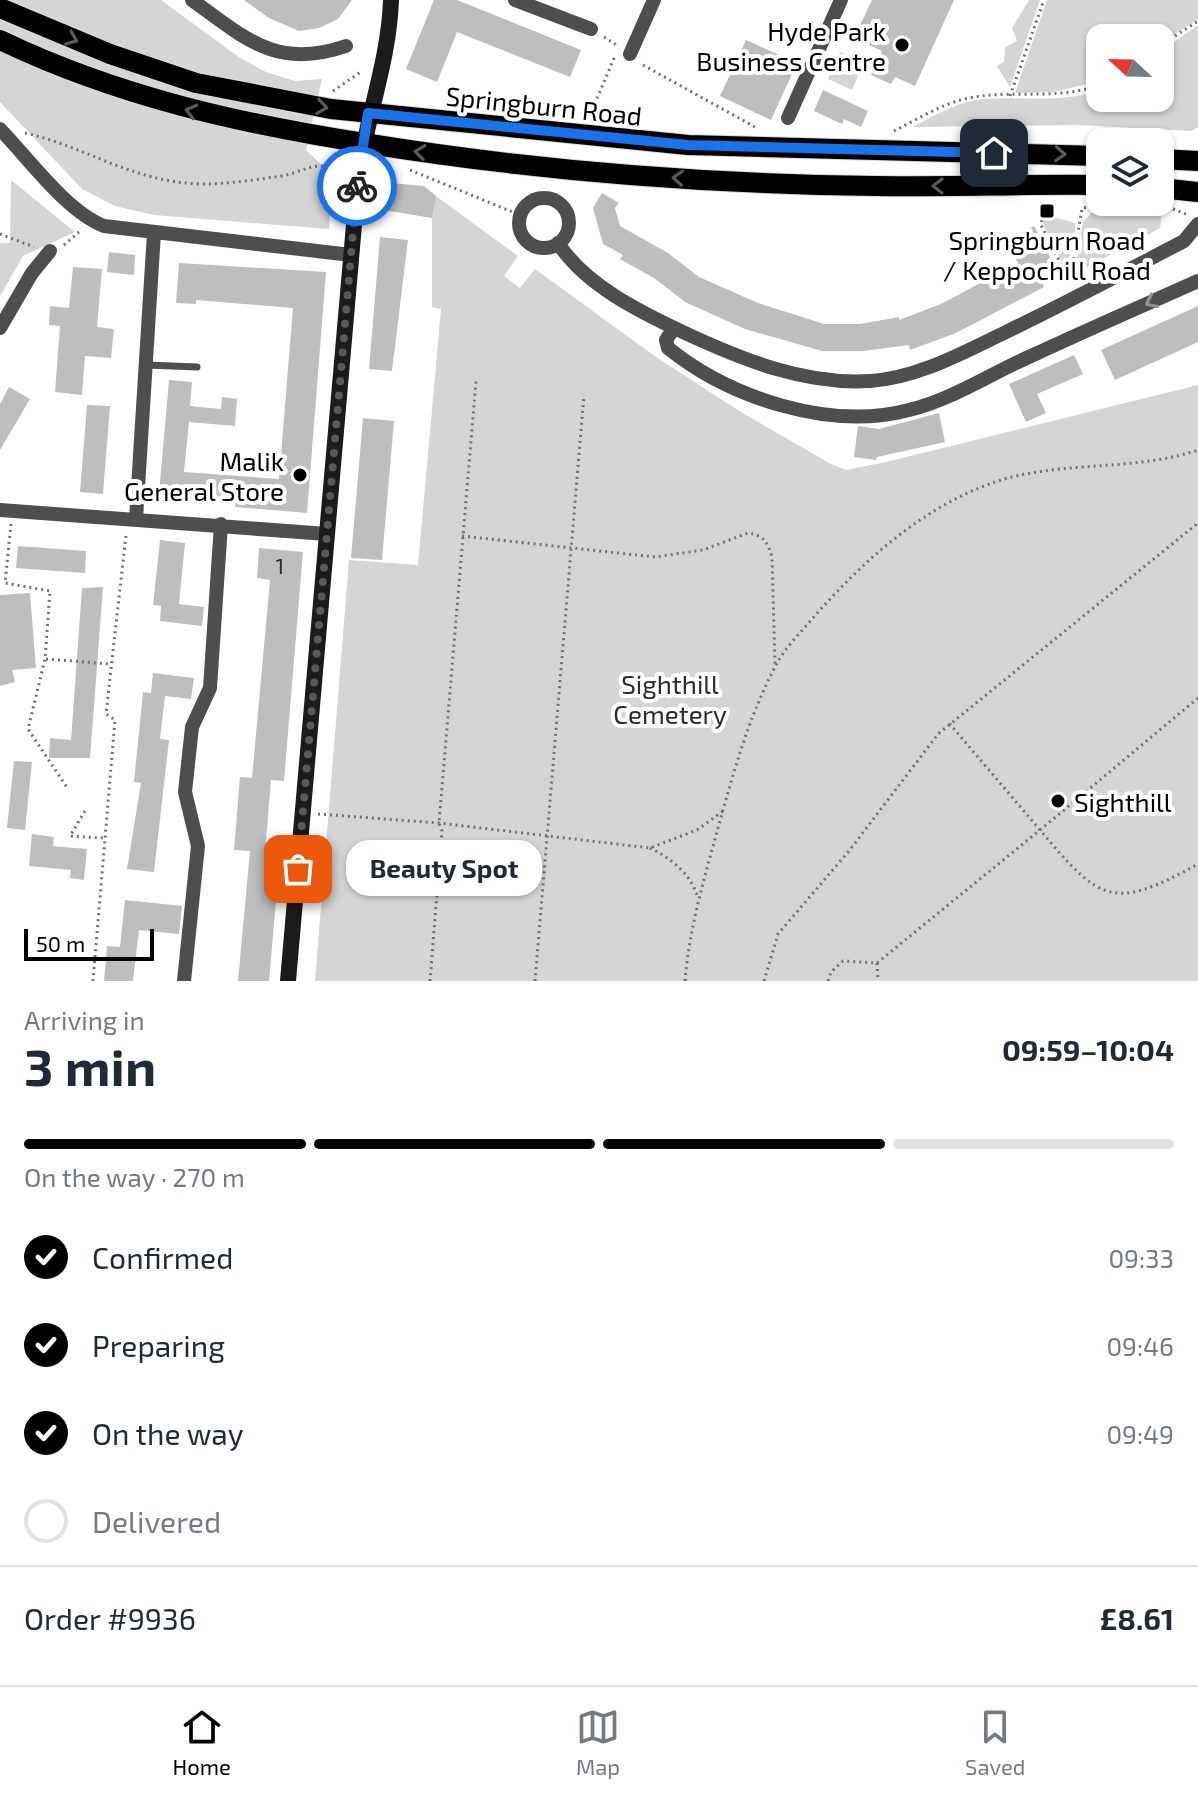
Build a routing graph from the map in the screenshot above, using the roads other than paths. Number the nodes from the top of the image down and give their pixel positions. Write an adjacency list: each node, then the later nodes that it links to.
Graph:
1 (192, 0): 9 (street)
2 (391, 0): 11 (street)
3 (654, 0): 10 (street)
4 (841, 0): 12 (street)
5 (522, 1): 7 (street)
6 (0, 8): 11 (main road, Springburn Road, one-way to 11)
7 (591, 29)
8 (0, 40): 15 (main road, one-way to 8)
9 (346, 46)
10 (630, 54)
11 (368, 113): 15 (street); 16 (main road, Springburn Road, one-way to 16)
12 (788, 118)
13 (0, 130): 14 (lane); 23 (street)
14 (0, 140)
15 (363, 143): 19 (main road, one-way to 15); 26 (street)
16 (1086, 156)
17 (1174, 160): 18 (main road)
18 (1198, 161)
19 (1086, 185)
20 (1174, 189): 21 (main road)
21 (1198, 192)
22 (1198, 224): 29 (street)
23 (154, 233): 26 (street); 30 (street)
24 (558, 243): 24 (street); 29 (street)
25 (50, 251): 28 (street)
26 (351, 255): 35 (street)
27 (1198, 281): 29 (street, one-way to 29)
28 (0, 328)
29 (674, 328)
30 (146, 365): 31 (lane); 33 (street)
31 (197, 367)
32 (6, 511): 33 (street)
33 (132, 520): 34 (street)
34 (221, 524): 35 (street); 36 (street)
35 (327, 534): 37 (street)
36 (184, 981)
37 (288, 981)

